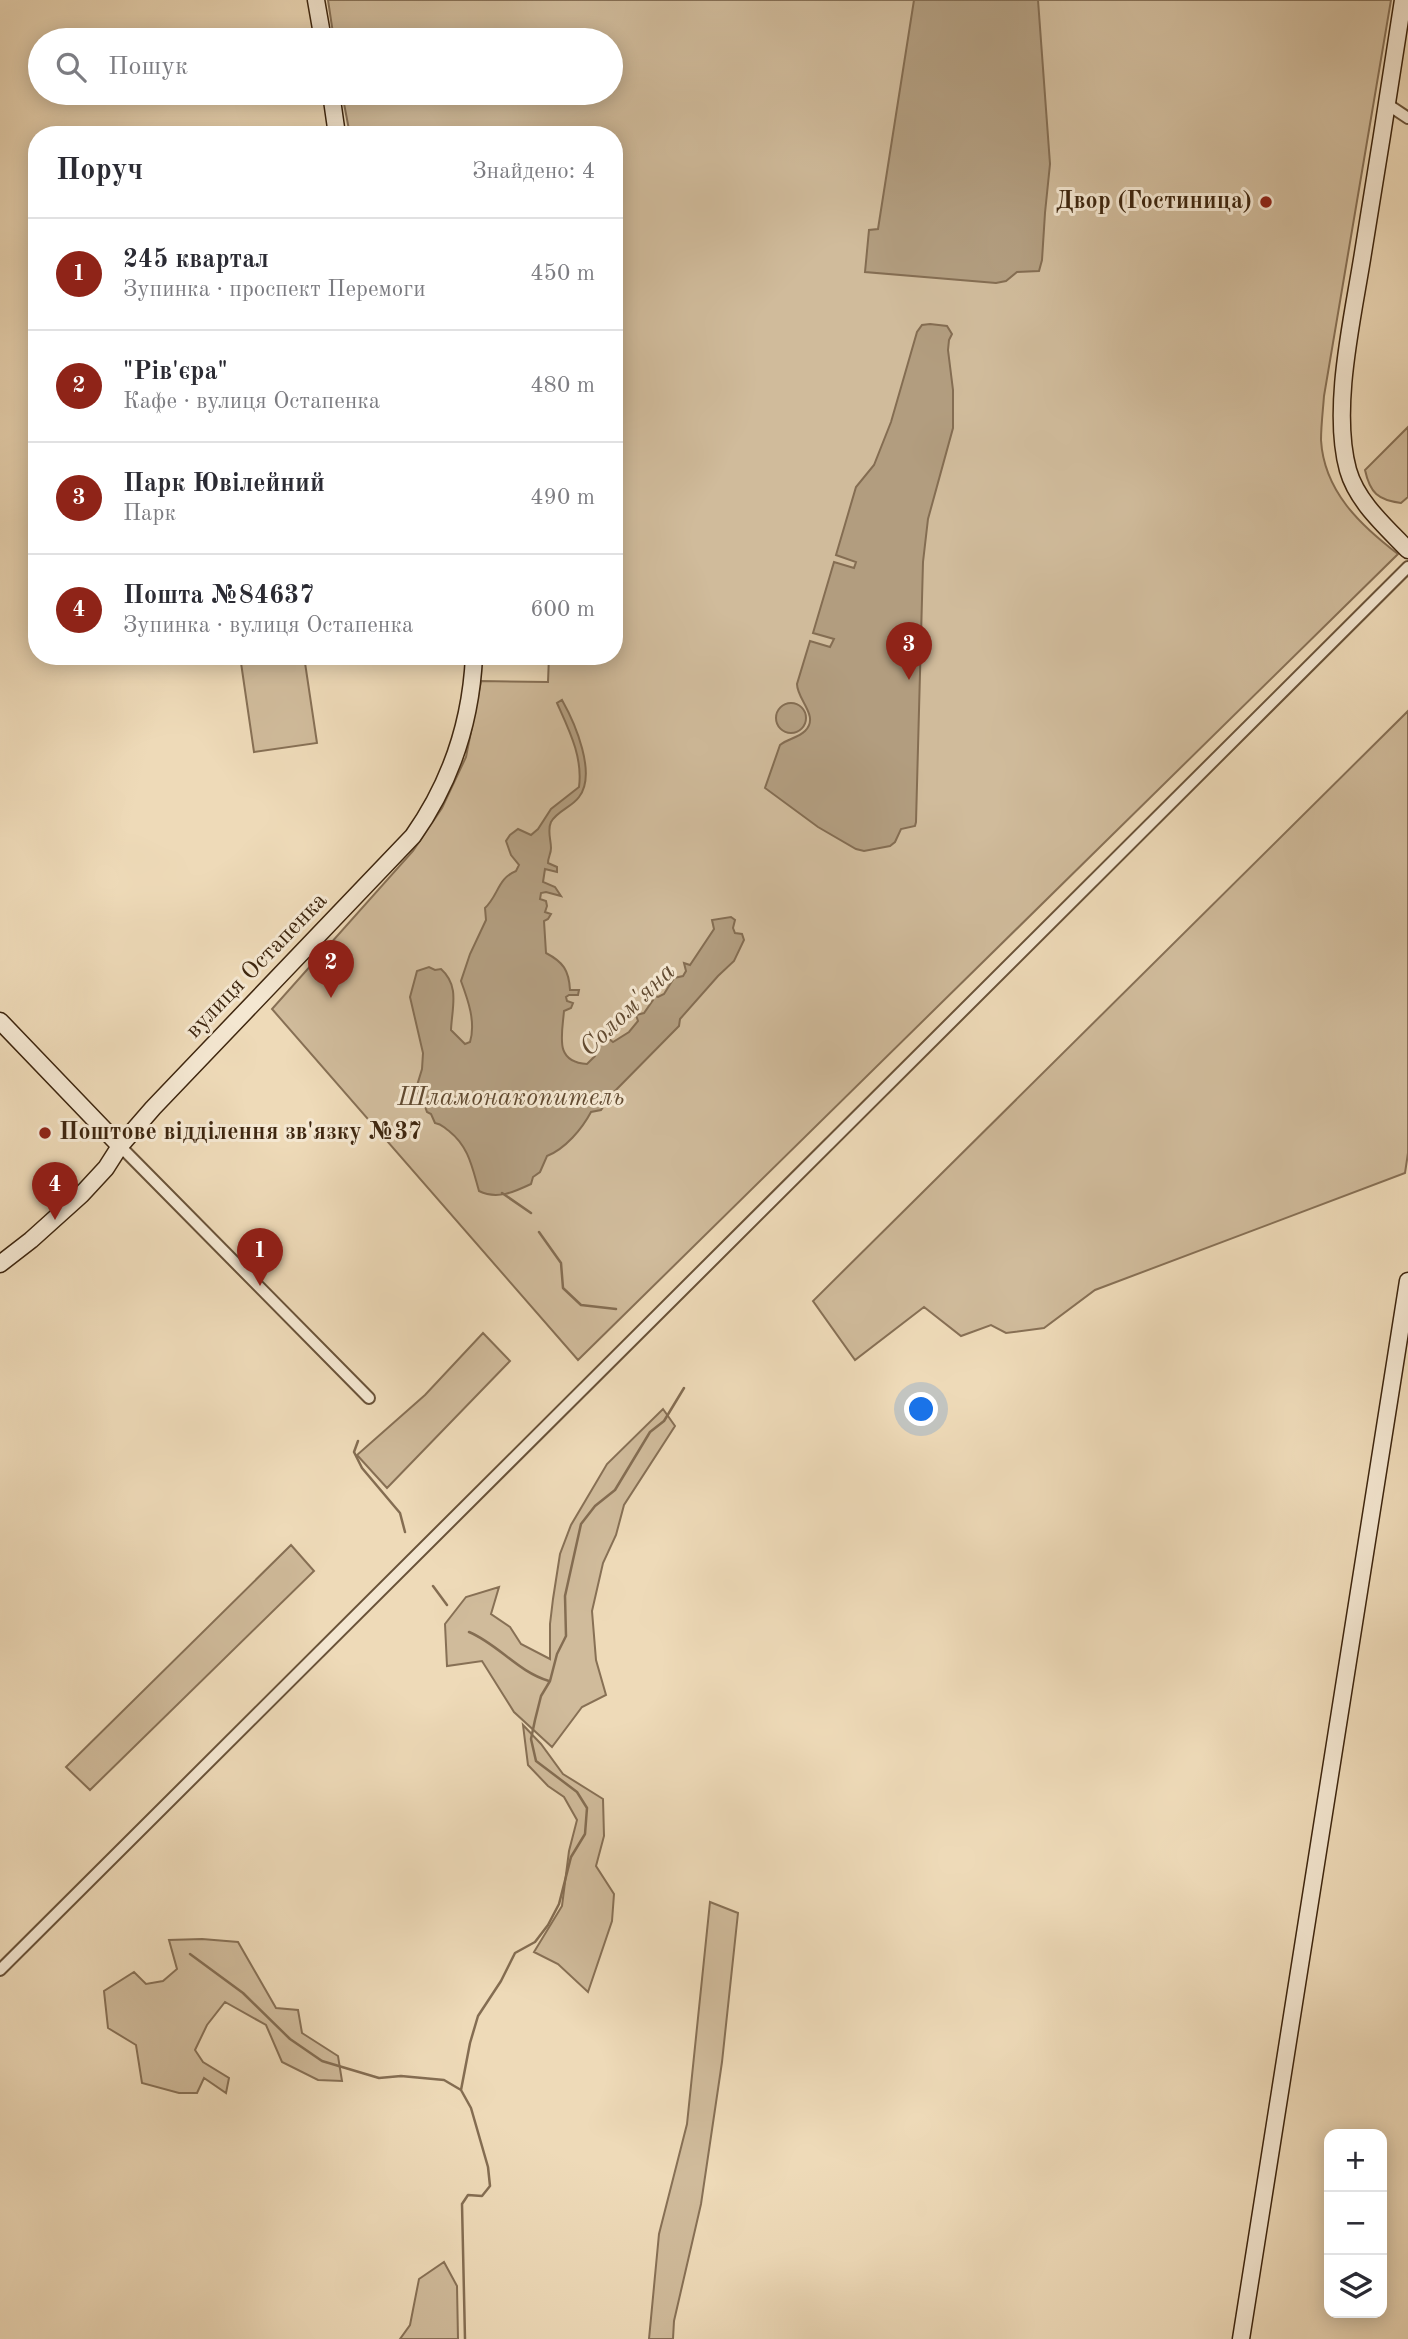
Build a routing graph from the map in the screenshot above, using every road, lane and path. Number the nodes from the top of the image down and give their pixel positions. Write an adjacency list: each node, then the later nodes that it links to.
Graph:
1 (316, 0): 3 (street)
2 (1403, 0): 4 (street)
3 (321, 28)
4 (1387, 104): 6 (street); 8 (street)
5 (333, 105): 7 (street)
6 (1408, 118)
7 (336, 126)
8 (1408, 550)
9 (1408, 567): 16 (street)
10 (473, 665): 12 (street, вулиця Остапенка)
11 (0, 1021): 12 (street)
12 (120, 1146): 13 (street, вулиця Остапенка); 15 (street)
13 (0, 1264)
14 (1408, 1281): 17 (street)
15 (369, 1398)
16 (0, 1970)
17 (1241, 2339)

